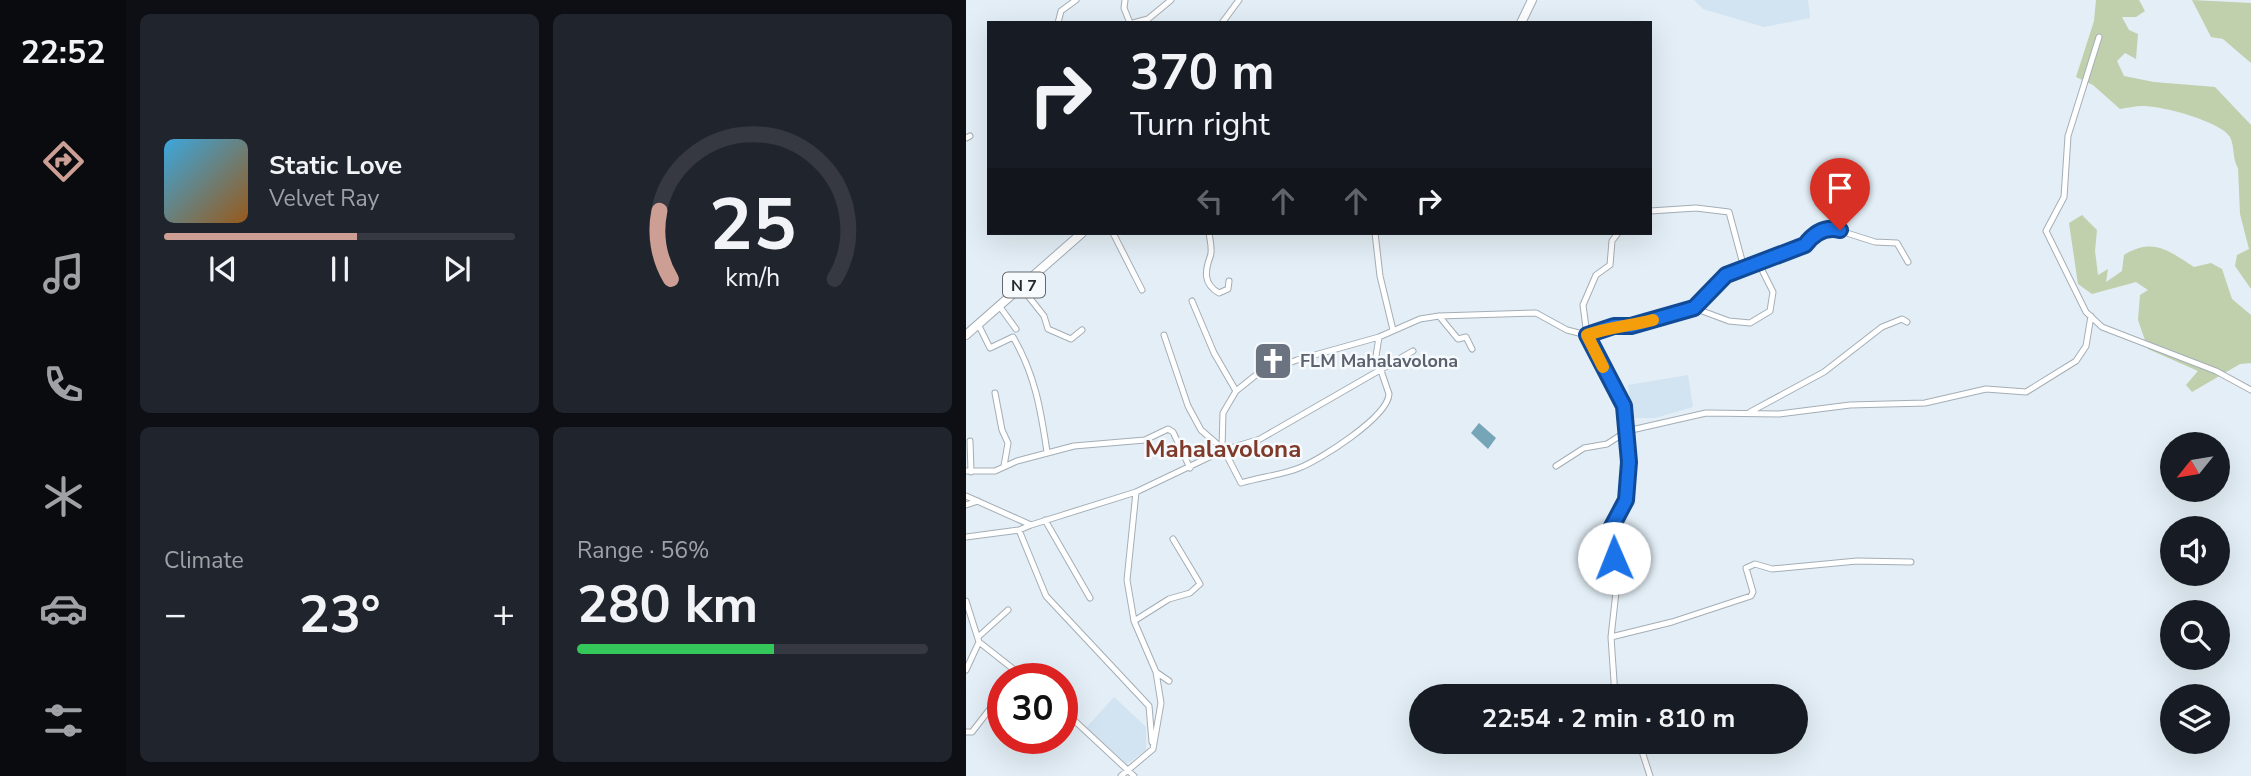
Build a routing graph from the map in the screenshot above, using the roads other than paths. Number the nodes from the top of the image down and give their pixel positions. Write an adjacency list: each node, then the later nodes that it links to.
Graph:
1 (1076, 0): 6 (street)
2 (1125, 0): 7 (street)
3 (1171, 0): 8 (street)
4 (1239, 0): 9 (street)
5 (1532, 0): 10 (main road)
6 (1058, 21)
7 (1130, 21)
8 (1140, 21)
9 (1223, 21)
10 (1522, 21)
11 (2099, 37): 28 (street)
12 (1652, 211): 20 (street)
13 (1080, 235): 22 (main road, N 7)
14 (1114, 235): 23 (street)
15 (1209, 235): 21 (street)
16 (1375, 235): 33 (street)
17 (1616, 235): 36 (street)
18 (1908, 261): 19 (street)
19 (1759, 264): 20 (street); 26 (street)
20 (1744, 268): 26 (street)
21 (1229, 281)
22 (1021, 287): 25 (main road, N 7); 32 (street)
23 (1142, 290)
24 (1192, 300): 42 (street)
25 (1000, 307): 30 (main road, N 7); 31 (street)
26 (1694, 308): 36 (street)
27 (1438, 316): 33 (street); 36 (street); 38 (street)
28 (2091, 316): 41 (street); 44 (street)
29 (1907, 321): 44 (street)
30 (979, 326): 34 (main road, N 7); 48 (street)
31 (1016, 329)
32 (1082, 330)
33 (1393, 330): 37 (street)
34 (966, 335)
35 (1164, 335): 47 (street)
36 (1587, 335): 45 (street)
37 (1378, 337): 40 (street); 42 (street)
38 (1472, 349)
39 (1413, 351): 40 (street)
40 (1382, 368): 47 (street); 47 (street)
41 (2251, 390)
42 (1236, 391): 47 (street)
43 (995, 393): 49 (street)
44 (1750, 412): 45 (street)
45 (1627, 431): 50 (street); 67 (street)
46 (970, 441): 52 (street)
47 (1223, 449): 51 (street)
48 (1047, 452): 49 (street); 51 (street)
49 (1004, 466): 52 (street)
50 (1556, 466)
51 (1190, 468): 53 (street)
52 (969, 472)
53 (1136, 492): 57 (street); 66 (street)
54 (966, 496): 55 (street)
55 (978, 501): 56 (street); 58 (street)
56 (966, 505)
57 (1045, 520): 58 (street); 63 (street)
58 (1031, 525): 59 (street)
59 (1019, 530): 60 (street); 77 (street)
60 (966, 537)
61 (1173, 540): 66 (street)
62 (1912, 562): 67 (street)
63 (1090, 598)
64 (966, 601): 68 (street)
65 (1008, 610): 68 (street)
66 (1134, 621): 71 (street)
67 (1611, 637): 73 (street)
68 (979, 639): 69 (street); 70 (street)
69 (1007, 663)
70 (966, 670)
71 (1156, 672): 72 (street); 77 (street)
72 (1169, 681)
73 (1614, 684)
74 (987, 713): 76 (street)
75 (1078, 724): 79 (street)
76 (966, 732)
77 (1153, 749): 79 (street)
78 (1643, 754): 81 (street)
79 (1132, 773): 80 (street)
80 (1121, 776)
81 (1650, 776)

